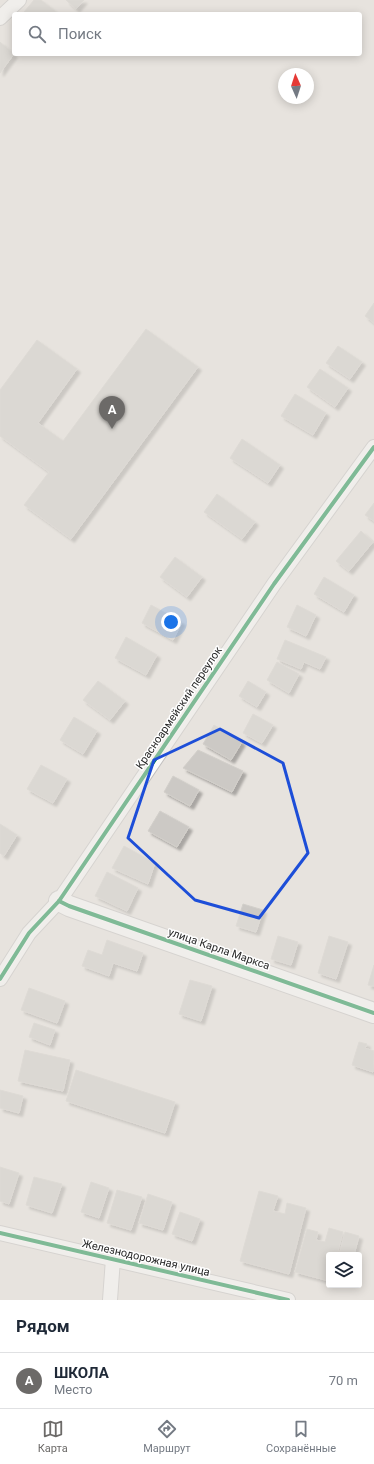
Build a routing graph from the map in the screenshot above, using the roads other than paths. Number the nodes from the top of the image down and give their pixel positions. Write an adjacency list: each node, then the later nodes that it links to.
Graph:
1 (19, 0): 2 (street)
2 (0, 18)
3 (374, 447): 4 (street, Красноармейский переулок)
4 (59, 901): 5 (street, Красноармейский переулок); 6 (street, улица Карла Маркса)
5 (0, 979)
6 (374, 1013)
7 (0, 1233): 8 (street, Железнодорожная улица)
8 (113, 1259): 9 (street); 10 (street, Железнодорожная улица)
9 (110, 1300)
10 (288, 1300)

